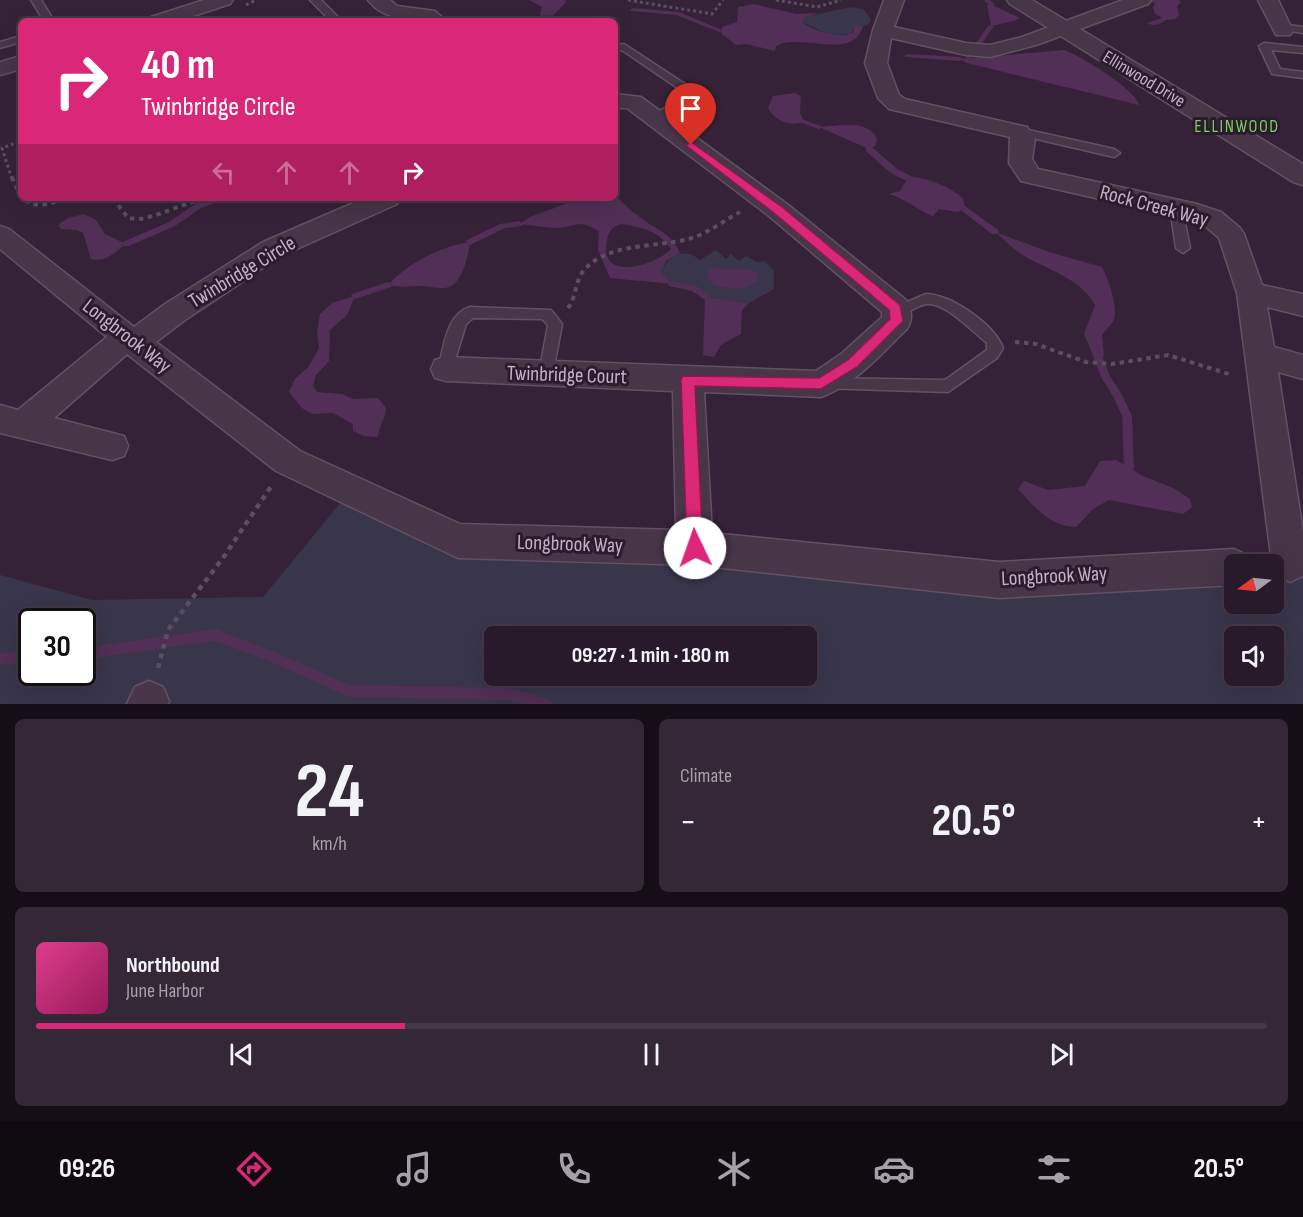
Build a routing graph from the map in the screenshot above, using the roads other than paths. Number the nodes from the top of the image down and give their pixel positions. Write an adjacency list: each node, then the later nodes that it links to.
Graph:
1 (36, 0): 11 (lane)
2 (223, 0): 9 (street)
3 (315, 0): 13 (lane)
4 (894, 0): 17 (street)
5 (1017, 0): 15 (street, Ellinwood Drive)
6 (1050, 0): 15 (street, Ellinwood Drive)
7 (1268, 0): 16 (street)
8 (1136, 3): 15 (street)
9 (196, 4): 12 (street)
10 (384, 11): 14 (street)
11 (47, 18)
12 (165, 18)
13 (334, 18)
14 (432, 18)
15 (1073, 25): 17 (street); 29 (street, Ellinwood Drive); 31 (street, Ellinwood Drive)
16 (1282, 29): 18 (lane); 22 (lane)
17 (883, 30): 28 (street)
18 (1303, 30)
19 (18, 40): 20 (lane)
20 (0, 45)
21 (618, 48): 27 (lane)
22 (1298, 49): 25 (lane)
23 (18, 63): 24 (street)
24 (0, 69)
25 (1303, 75)
26 (618, 101): 27 (street)
27 (655, 118): 38 (street)
28 (1019, 132): 30 (lane); 33 (street, Rock Creek Way)
29 (1303, 151)
30 (1114, 153)
31 (1303, 176)
32 (381, 201): 39 (street, Twinbridge Circle)
33 (1176, 208): 35 (lane); 36 (street, Rock Creek Way)
34 (0, 235): 39 (street, Longbrook Way)
35 (1183, 248)
36 (1251, 293): 37 (street); 40 (street, Rock Creek Way)
37 (1303, 305)
38 (896, 313): 45 (street); 45 (lane)
39 (131, 339): 46 (street, Twinbridge Circle); 48 (street, Longbrook Way)
40 (1260, 355): 41 (street); 49 (street, Rock Creek Way)
41 (1303, 367)
42 (446, 369): 43 (street, Twinbridge Court); 43 (lane)
43 (547, 374): 44 (street, Twinbridge Court)
44 (688, 380): 45 (street); 48 (street)
45 (821, 384)
46 (11, 422): 47 (street)
47 (112, 446)
48 (695, 548): 50 (street, Longbrook Way)
49 (1289, 564)
50 (1224, 568)

